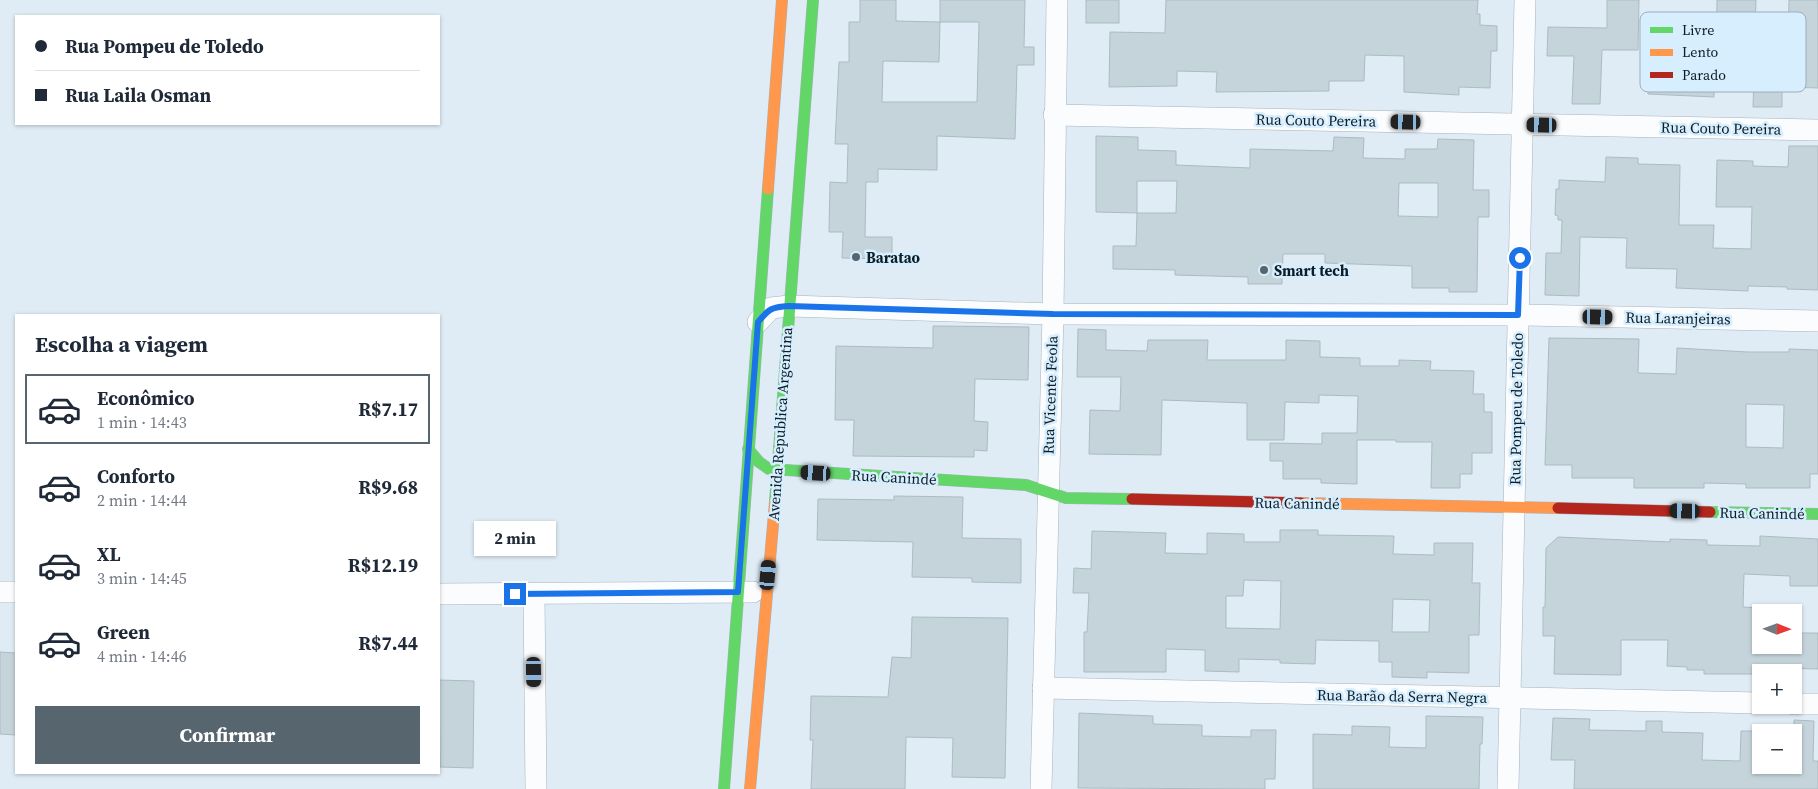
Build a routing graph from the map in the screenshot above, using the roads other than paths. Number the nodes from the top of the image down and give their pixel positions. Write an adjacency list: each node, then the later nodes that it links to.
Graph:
1 (782, 0): 11 (main road, Avenida Republica Argentina)
2 (813, 0): 8 (main road, Avenida Republica Argentina)
3 (1057, 0): 5 (street, Rua Vicente Feola)
4 (1525, 0): 6 (street, Rua Pompeu de Toledo)
5 (1054, 114): 6 (street, Rua Couto Pereira); 9 (street, Rua Vicente Feola)
6 (1523, 124): 7 (street, Rua Couto Pereira); 10 (street, Rua Pompeu de Toledo)
7 (1818, 130)
8 (789, 306): 9 (street, Rua Laranjeiras); 11 (street); 14 (main road, Avenida Republica Argentina)
9 (1053, 314): 10 (street, Rua Laranjeiras); 15 (street, Rua Vicente Feola)
10 (1518, 315): 12 (street, Rua Laranjeiras); 16 (street, Rua Pompeu de Toledo)
11 (758, 322): 13 (main road, Avenida Republica Argentina)
12 (1818, 322)
13 (748, 449): 14 (main road); 20 (main road, Avenida Republica Argentina)
14 (778, 471): 15 (main road, Rua Canindé); 21 (main road, Avenida Republica Argentina)
15 (1048, 491): 16 (main road, Rua Canindé); 24 (street, Rua Vicente Feola)
16 (1514, 508): 17 (main road, Rua Canindé); 25 (street, Rua Pompeu de Toledo)
17 (1818, 514)
18 (0, 592): 19 (street)
19 (15, 592)
20 (738, 592): 21 (street); 23 (street); 30 (main road, Avenida Republica Argentina)
21 (766, 592): 31 (main road, Avenida Republica Argentina)
22 (440, 594): 23 (street)
23 (534, 594): 29 (street)
24 (1043, 688): 25 (street, Rua Barão da Serra Negra); 32 (street, Rua Vicente Feola)
25 (1510, 698): 26 (street, Rua Barão da Serra Negra); 33 (street, Rua Pompeu de Toledo)
26 (1752, 703)
27 (1802, 704): 28 (street)
28 (1818, 704)
29 (536, 789)
30 (724, 789)
31 (750, 789)
32 (1040, 789)
33 (1508, 789)

